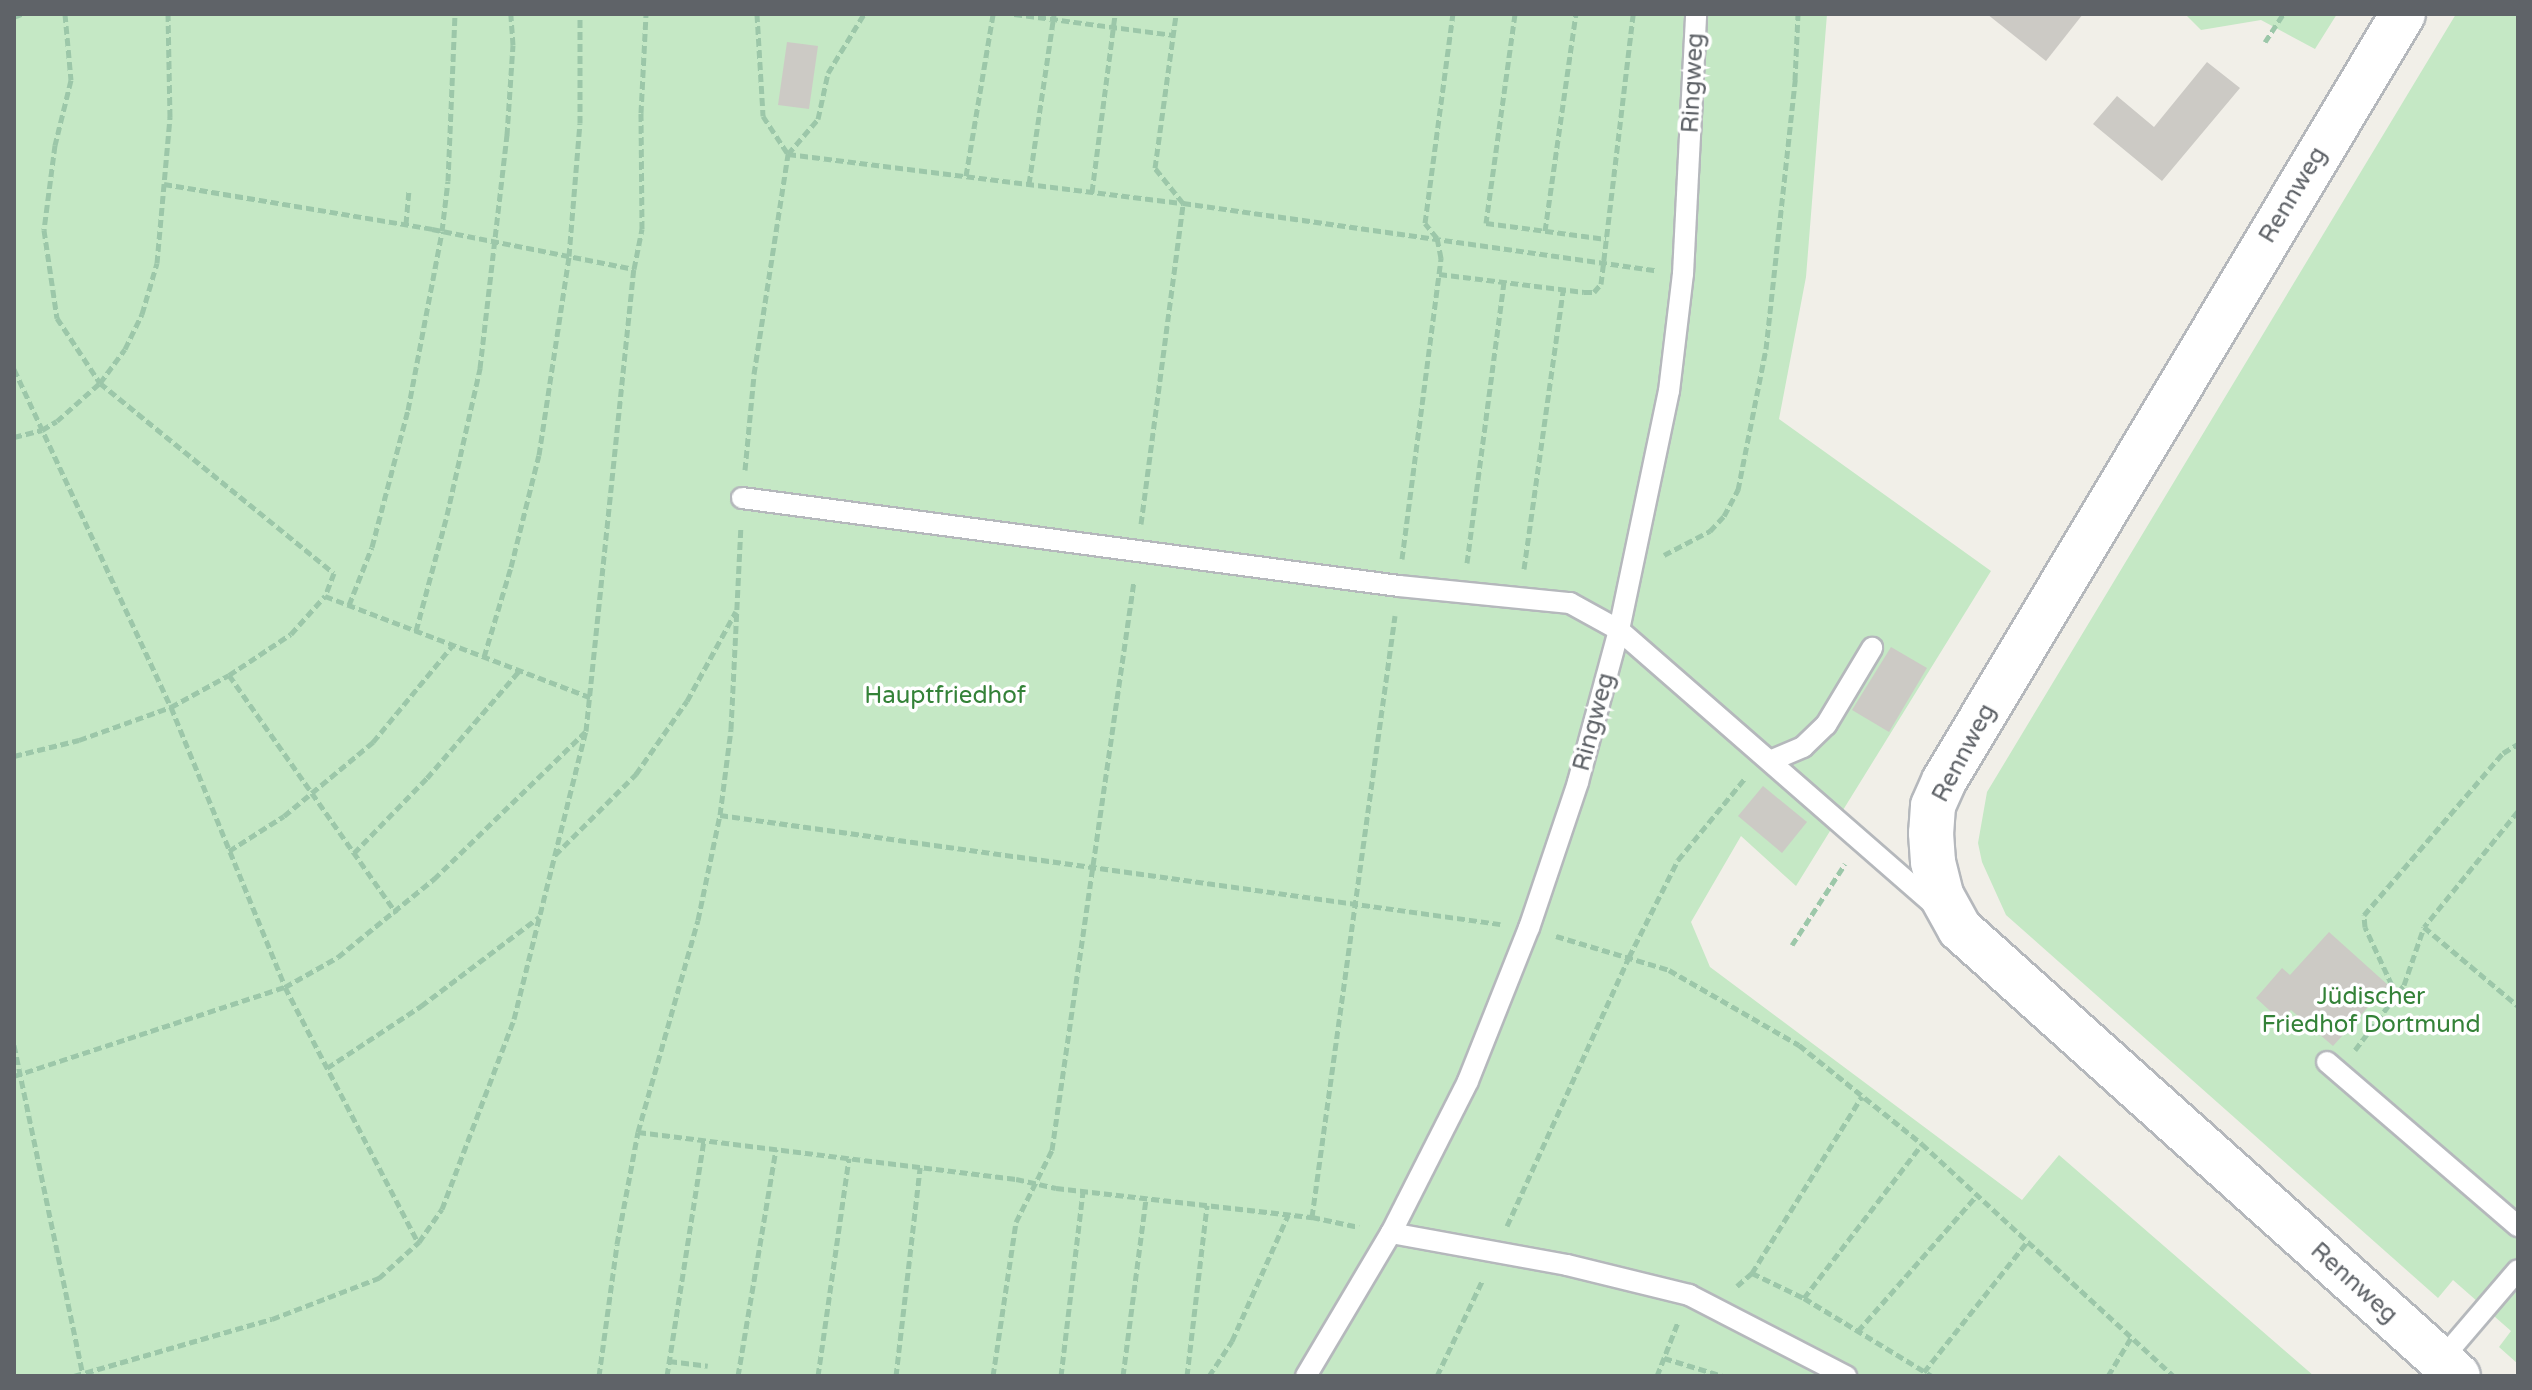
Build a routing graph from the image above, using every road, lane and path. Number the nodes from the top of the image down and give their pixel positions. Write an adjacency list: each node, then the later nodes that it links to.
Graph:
1 (65, 14): 46 (path)
2 (168, 14): 27 (path)
3 (455, 14): 33 (path)
4 (511, 14): 37 (path)
5 (580, 14): 38 (path)
6 (646, 14): 40 (path)
7 (757, 14): 25 (path)
8 (864, 14): 25 (path)
9 (993, 14): 26 (path)
10 (1014, 14): 21 (path)
11 (1115, 14): 22 (path)
12 (1176, 14): 23 (path)
13 (1453, 14): 35 (path)
14 (1515, 14): 34 (path)
15 (1576, 14): 34 (path)
16 (1633, 14): 36 (path)
17 (1696, 14): 42 (lane, Ringweg)
18 (1798, 14): 51 (path)
19 (2282, 14): 24 (path)
20 (2403, 14): 84 (street, Rennweg)
21 (1054, 17): 22 (path); 28 (path)
22 (1113, 27): 23 (path); 30 (path)
23 (1173, 35): 31 (path)
24 (2265, 42)
25 (788, 154): 26 (path); 49 (path)
26 (966, 176): 28 (path)
27 (164, 184): 32 (path); 46 (path)
28 (1029, 184): 30 (path)
29 (409, 189): 32 (path)
30 (1092, 192): 31 (path)
31 (1183, 203): 35 (path); 50 (path)
32 (406, 224): 33 (path)
33 (442, 231): 37 (path); 56 (path)
34 (1545, 231): 36 (path)
35 (1437, 238): 39 (path); 41 (path)
36 (1606, 239): 39 (path)
37 (495, 242): 38 (path); 59 (path)
38 (569, 256): 40 (path); 62 (path)
39 (1604, 262): 42 (path); 44 (path)
40 (634, 269): 65 (path)
41 (1439, 274): 43 (path); 52 (path)
42 (1683, 274): 51 (lane, Ringweg)
43 (1504, 282): 44 (path); 53 (path)
44 (1563, 290): 55 (path)
45 (14, 369): 47 (path)
46 (100, 383): 47 (path); 54 (path)
47 (42, 430): 48 (path); 66 (path)
48 (14, 437)
49 (742, 498): 50 (lane); 57 (path)
50 (1138, 549): 52 (lane); 78 (path)
51 (1631, 572): 58 (lane, Ringweg)
52 (1399, 586): 53 (lane); 79 (path)
53 (1463, 593): 55 (lane)
54 (325, 596): 56 (path); 64 (path)
55 (1520, 598): 58 (lane)
56 (349, 605): 59 (path)
57 (737, 609): 73 (path); 77 (path)
58 (1619, 630): 70 (lane); 83 (lane, Ringweg)
59 (416, 631): 60 (path)
60 (453, 645): 62 (path); 71 (path)
61 (1872, 648): 70 (lane)
62 (484, 657): 63 (path)
63 (520, 670): 65 (path); 76 (path)
64 (229, 675): 66 (path); 71 (path)
65 (590, 697): 67 (path)
66 (171, 707): 69 (path); 75 (path)
67 (586, 731): 77 (path); 80 (path)
68 (2518, 744): 88 (path)
69 (14, 756)
70 (1767, 758): 74 (lane); 86 (path)
71 (311, 793): 75 (path); 76 (path)
72 (2518, 811): 82 (path)
73 (720, 815): 78 (path); 95 (path)
74 (1860, 840): 84 (lane); 85 (path)
75 (229, 851): 87 (path)
76 (354, 853): 80 (path)
77 (555, 856): 81 (path)
78 (1093, 867): 79 (path); 101 (path)
79 (1354, 904): 83 (path); 107 (path)
80 (396, 913): 87 (path)
81 (540, 917): 92 (path); 111 (path)
82 (2424, 927): 88 (path); 89 (path)
83 (1529, 928): 86 (path); 109 (lane, Ringweg)
84 (1960, 929): 123 (street, Rennweg)
85 (1792, 945)
86 (1629, 957): 94 (path); 112 (path)
87 (285, 987): 92 (path); 93 (path)
88 (2397, 996): 91 (path)
89 (2518, 1006)
90 (14, 1045): 93 (path)
91 (2334, 1066): 108 (lane)
92 (327, 1068): 111 (path)
93 (17, 1076): 125 (path)
94 (1862, 1096): 97 (path); 114 (path)
95 (638, 1132): 96 (path); 127 (path)
96 (704, 1140): 98 (path); 121 (path)
97 (1922, 1144): 103 (path); 116 (path)
98 (776, 1149): 99 (path); 129 (path)
99 (849, 1158): 100 (path); 130 (path)
100 (920, 1167): 101 (path); 131 (path)
101 (1036, 1183): 102 (path); 132 (path)
102 (1083, 1191): 104 (path); 133 (path)
103 (1977, 1195): 110 (path); 118 (path)
104 (1146, 1198): 105 (path); 134 (path)
105 (1207, 1205): 106 (path); 135 (path)
106 (1288, 1215): 107 (path); 136 (path)
107 (1312, 1217): 109 (path)
108 (2518, 1226)
109 (1391, 1233): 112 (lane); 137 (lane, Ringweg)
110 (2028, 1241): 119 (path); 124 (path)
111 (419, 1242): 125 (path)
112 (1495, 1252): 115 (lane); 138 (path)
113 (2518, 1270): 123 (lane)
114 (1752, 1273): 116 (path); 117 (path)
115 (1689, 1295): 117 (lane); 120 (path)
116 (1804, 1298): 118 (path)
117 (1714, 1309): 141 (lane)
118 (1858, 1331): 124 (path)
119 (2132, 1336): 143 (path); 144 (path)
120 (1664, 1358): 139 (path); 140 (path)
121 (669, 1361): 122 (path); 128 (path)
122 (708, 1366)
123 (2449, 1368)
124 (1924, 1372): 142 (path)
125 (83, 1375): 126 (path)
126 (74, 1376)
127 (599, 1376)
128 (667, 1376)
129 (738, 1376)
130 (818, 1376)
131 (896, 1376)
132 (993, 1376)
133 (1061, 1376)
134 (1123, 1376)
135 (1187, 1376)
136 (1209, 1376)
137 (1306, 1376)
138 (1437, 1376)
139 (1657, 1376)
140 (1723, 1376)
141 (1846, 1376)
142 (1932, 1376)
143 (2108, 1376)
144 (2173, 1376)

